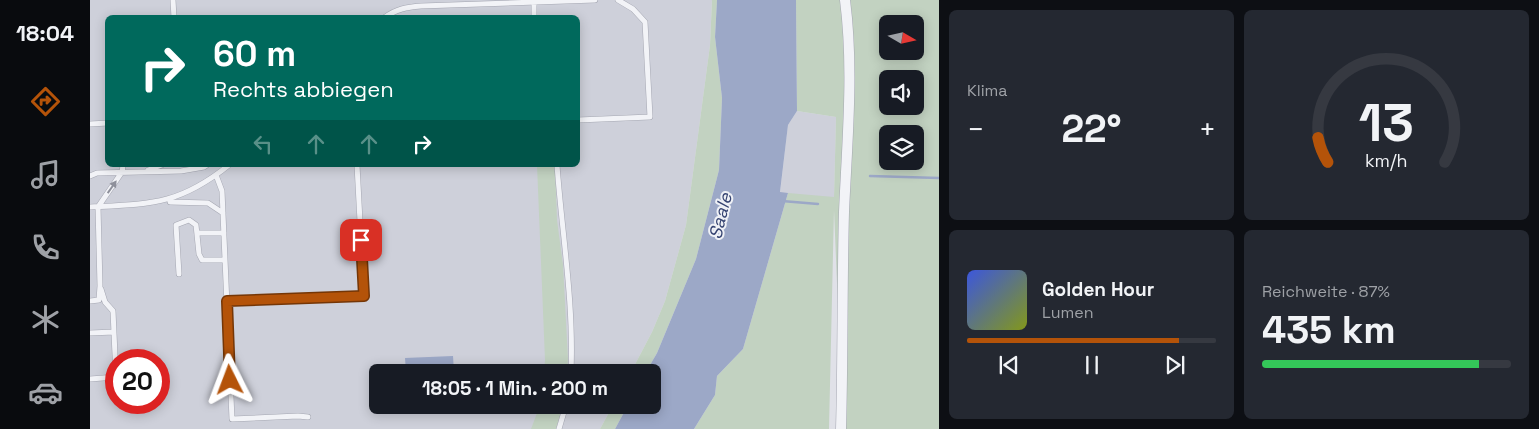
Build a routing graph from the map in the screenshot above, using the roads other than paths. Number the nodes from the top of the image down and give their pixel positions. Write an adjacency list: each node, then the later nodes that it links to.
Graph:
1 (173, 0): 7 (lane)
2 (595, 0): 5 (lane)
3 (618, 0): 10 (lane)
4 (845, 0): 41 (street)
5 (562, 1): 6 (lane)
6 (534, 2): 8 (lane); 9 (lane)
7 (174, 15)
8 (388, 15)
9 (534, 15)
10 (580, 120)
11 (105, 123): 12 (lane)
12 (90, 124)
13 (123, 167): 19 (lane)
14 (157, 167): 20 (lane)
15 (204, 167): 20 (lane)
16 (226, 167): 21 (lane)
17 (357, 167): 33 (lane)
18 (557, 167): 36 (lane)
19 (122, 172): 20 (lane); 22 (lane); 25 (lane, one-way to 19)
20 (143, 172)
21 (216, 175): 23 (lane); 26 (lane)
22 (90, 176)
23 (160, 202): 25 (lane); 26 (lane)
24 (90, 207): 25 (lane)
25 (98, 207): 31 (lane)
26 (223, 213): 28 (lane)
27 (198, 233): 28 (lane); 29 (lane); 30 (lane)
28 (224, 233): 29 (lane)
29 (225, 260): 33 (lane)
30 (179, 274)
31 (100, 286): 32 (lane); 34 (lane)
32 (90, 301)
33 (227, 301): 39 (lane)
34 (114, 332): 35 (lane); 37 (lane)
35 (90, 334)
36 (571, 364)
37 (90, 379)
38 (563, 414): 40 (lane)
39 (308, 417)
40 (559, 429)
41 (841, 429)

